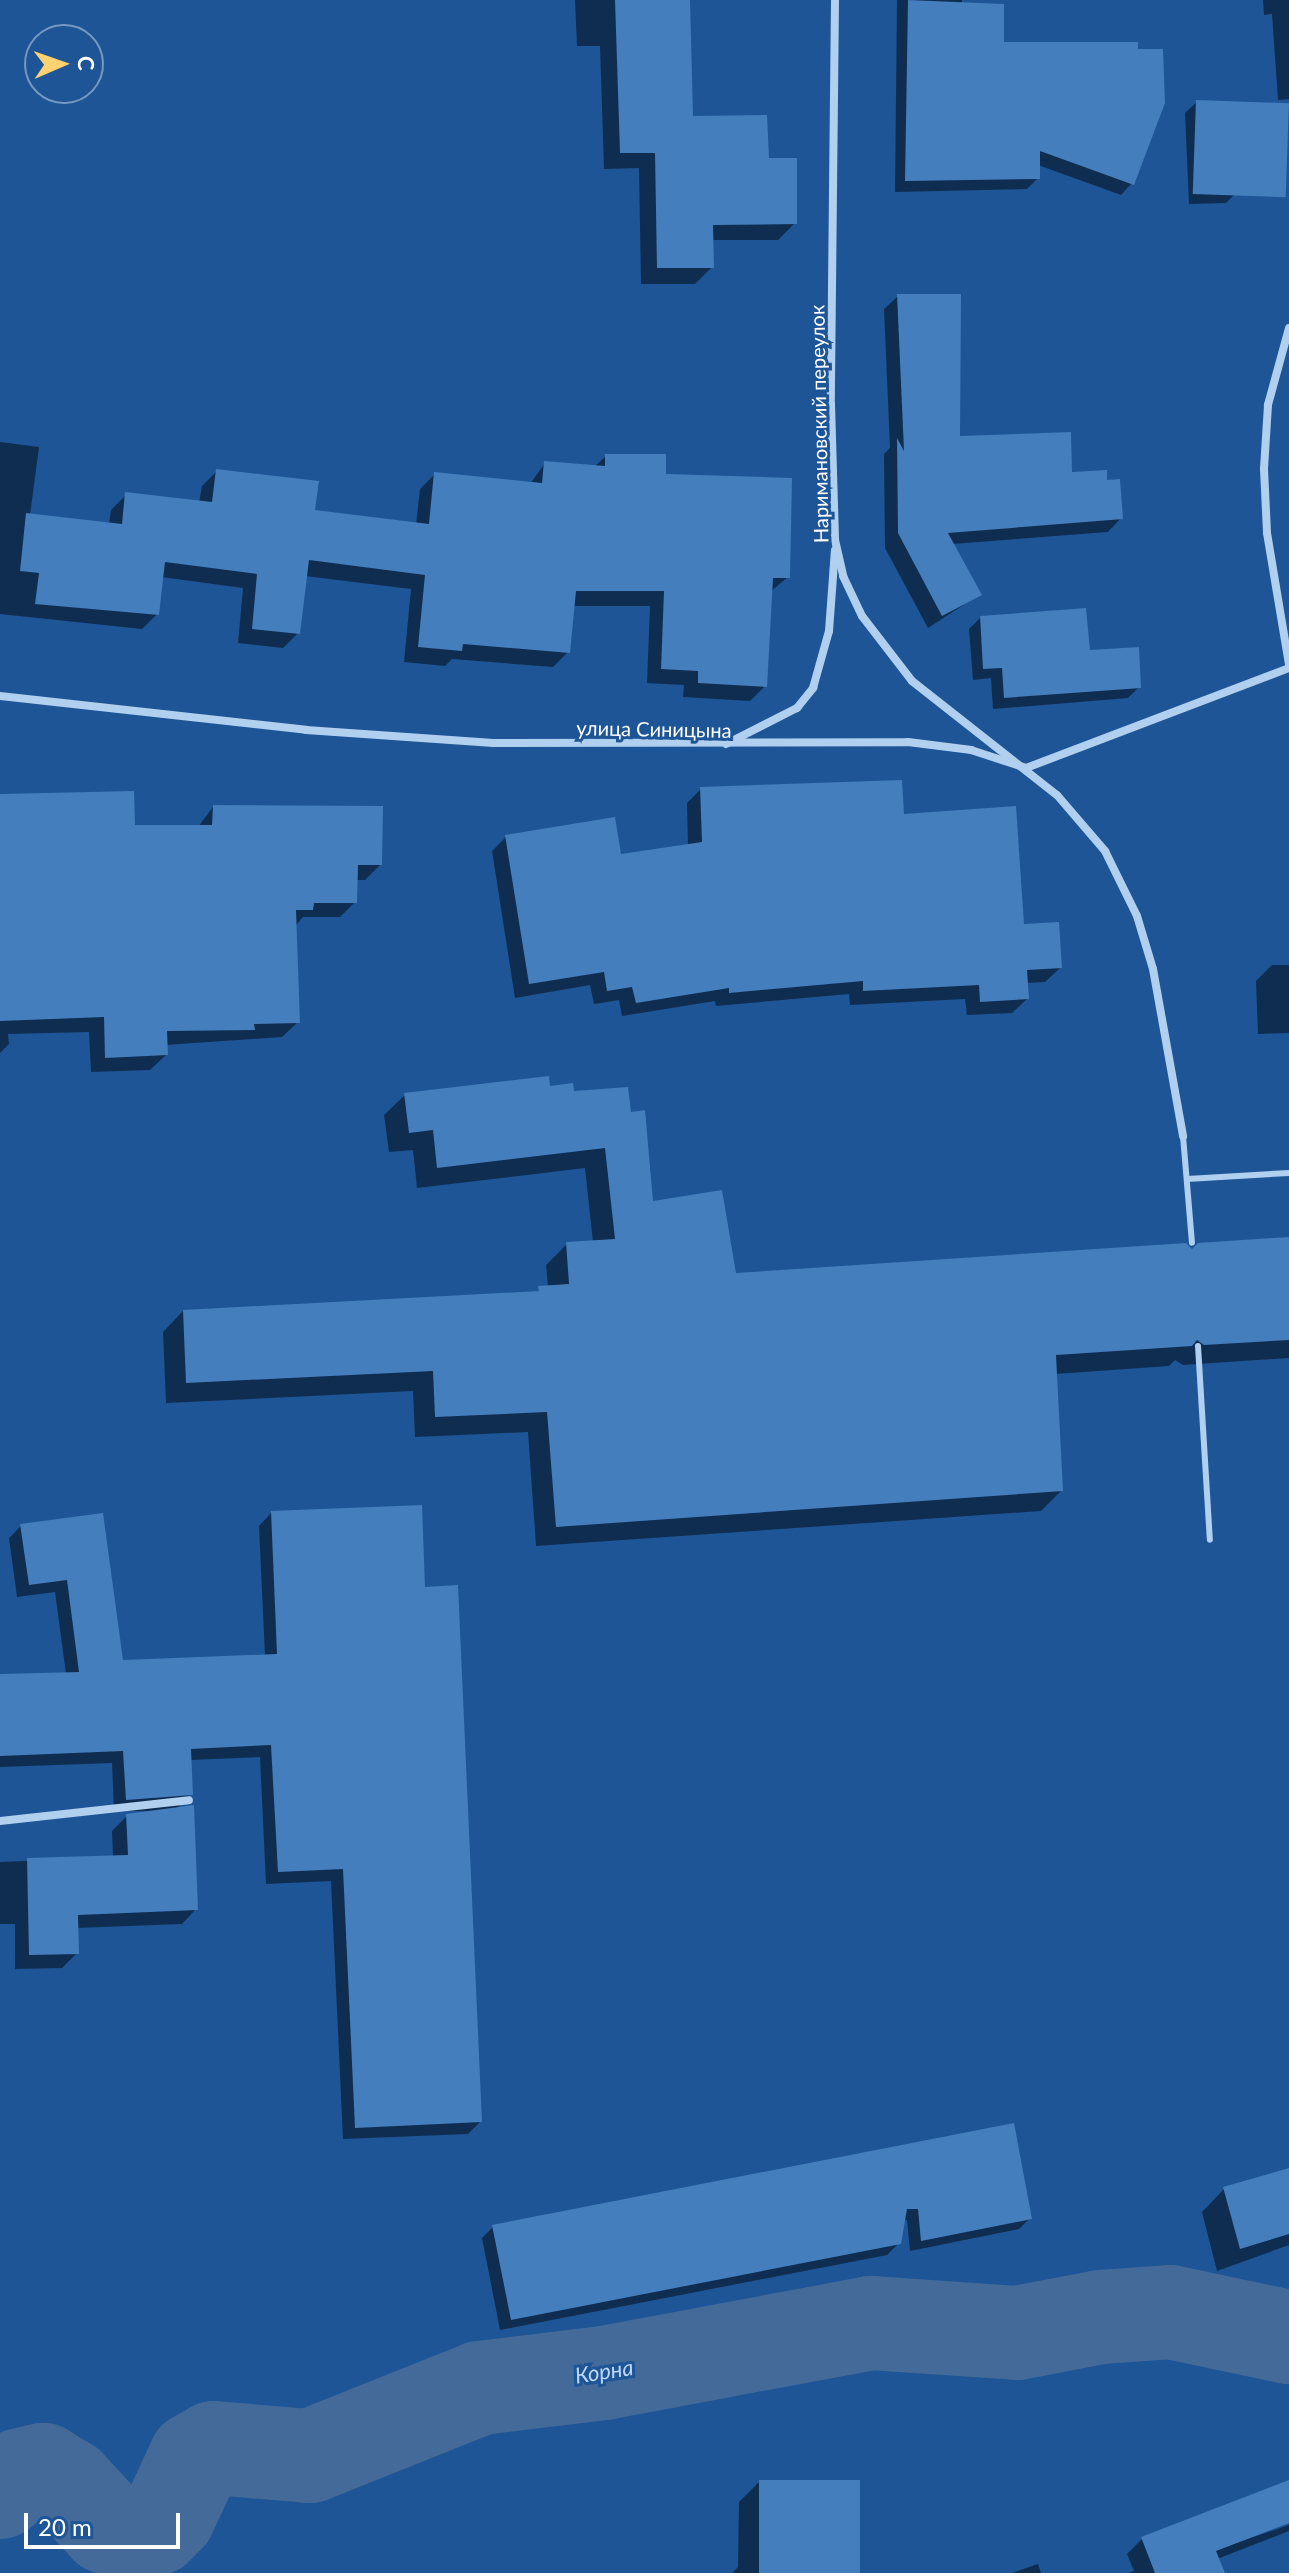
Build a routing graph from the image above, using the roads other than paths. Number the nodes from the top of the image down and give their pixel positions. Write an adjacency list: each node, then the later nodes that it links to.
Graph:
1 (835, 0): 3 (street, Наримановский переулок)
2 (1289, 328): 4 (street)
3 (835, 540): 6 (street); 7 (street, Наримановский переулок)
4 (1289, 666): 7 (street)
5 (0, 696): 6 (street, улица Синицына)
6 (722, 746): 7 (street, улица Синицына)
7 (1026, 768): 8 (street, Наримановский переулок)
8 (1183, 1136): 10 (lane)
9 (1289, 1173): 10 (lane)
10 (1187, 1179): 11 (lane)
11 (1192, 1243)
12 (1198, 1346): 13 (lane)
13 (1210, 1540)
14 (189, 1800): 15 (street)
15 (0, 1821)

